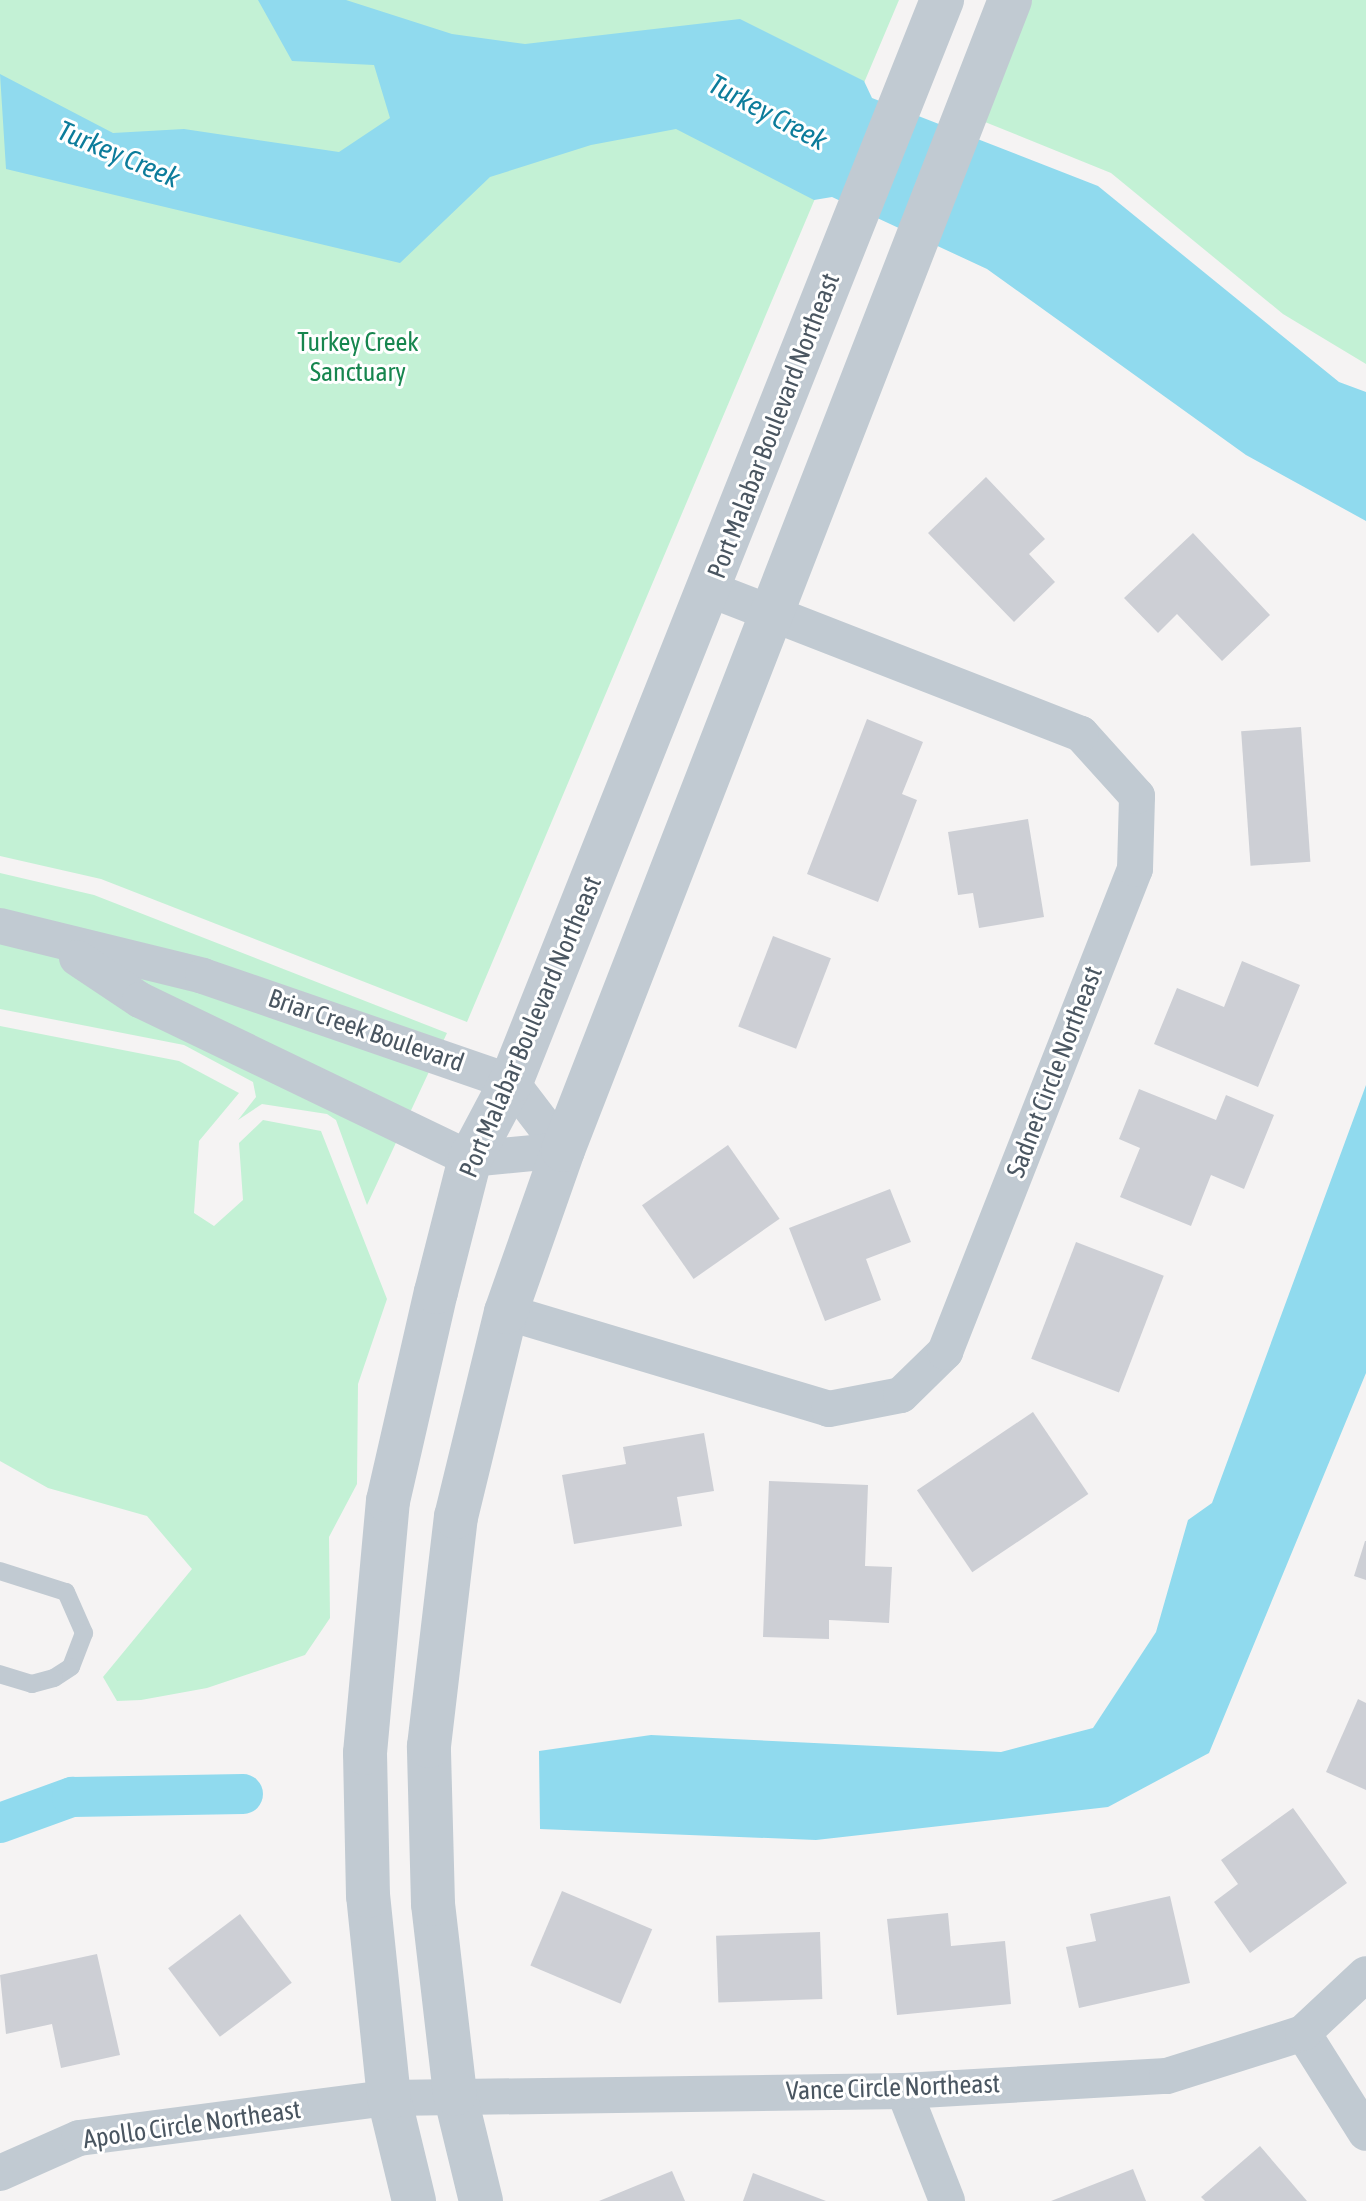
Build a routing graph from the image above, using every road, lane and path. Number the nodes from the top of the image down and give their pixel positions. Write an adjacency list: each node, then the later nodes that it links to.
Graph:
1 (942, 0): 3 (street, Port Malabar Boulevard Northeast)
2 (1010, 0): 4 (street)
3 (710, 589): 4 (street, Sadnet Circle Northeast); 7 (street, Port Malabar Boulevard Northeast)
4 (767, 611): 8 (street); 10 (street, Sadnet Circle Northeast)
5 (0, 926): 6 (street, Briar Creek Boulevard)
6 (43, 934): 7 (street, Briar Creek Boulevard); 9 (street, Briar Creek Boulevard)
7 (511, 1082): 8 (street); 9 (street, Port Malabar Boulevard Northeast)
8 (563, 1150): 9 (street); 10 (street)
9 (470, 1159): 17 (street, Port Malabar Boulevard Northeast)
10 (506, 1312): 16 (street)
11 (0, 1571): 12 (lane)
12 (0, 1674)
13 (1366, 1974): 14 (street, Vance Circle Northeast)
14 (1303, 2033): 15 (street, Vance Circle Northeast); 18 (street)
15 (904, 2091): 16 (street, Vance Circle Northeast); 22 (street)
16 (455, 2094): 17 (street, Vance Circle Northeast); 21 (street)
17 (389, 2098): 19 (street, Apollo Circle Northeast); 20 (street, Port Malabar Boulevard Northeast)
18 (1366, 2133)
19 (0, 2173)
20 (414, 2201)
21 (481, 2201)
22 (947, 2201)

